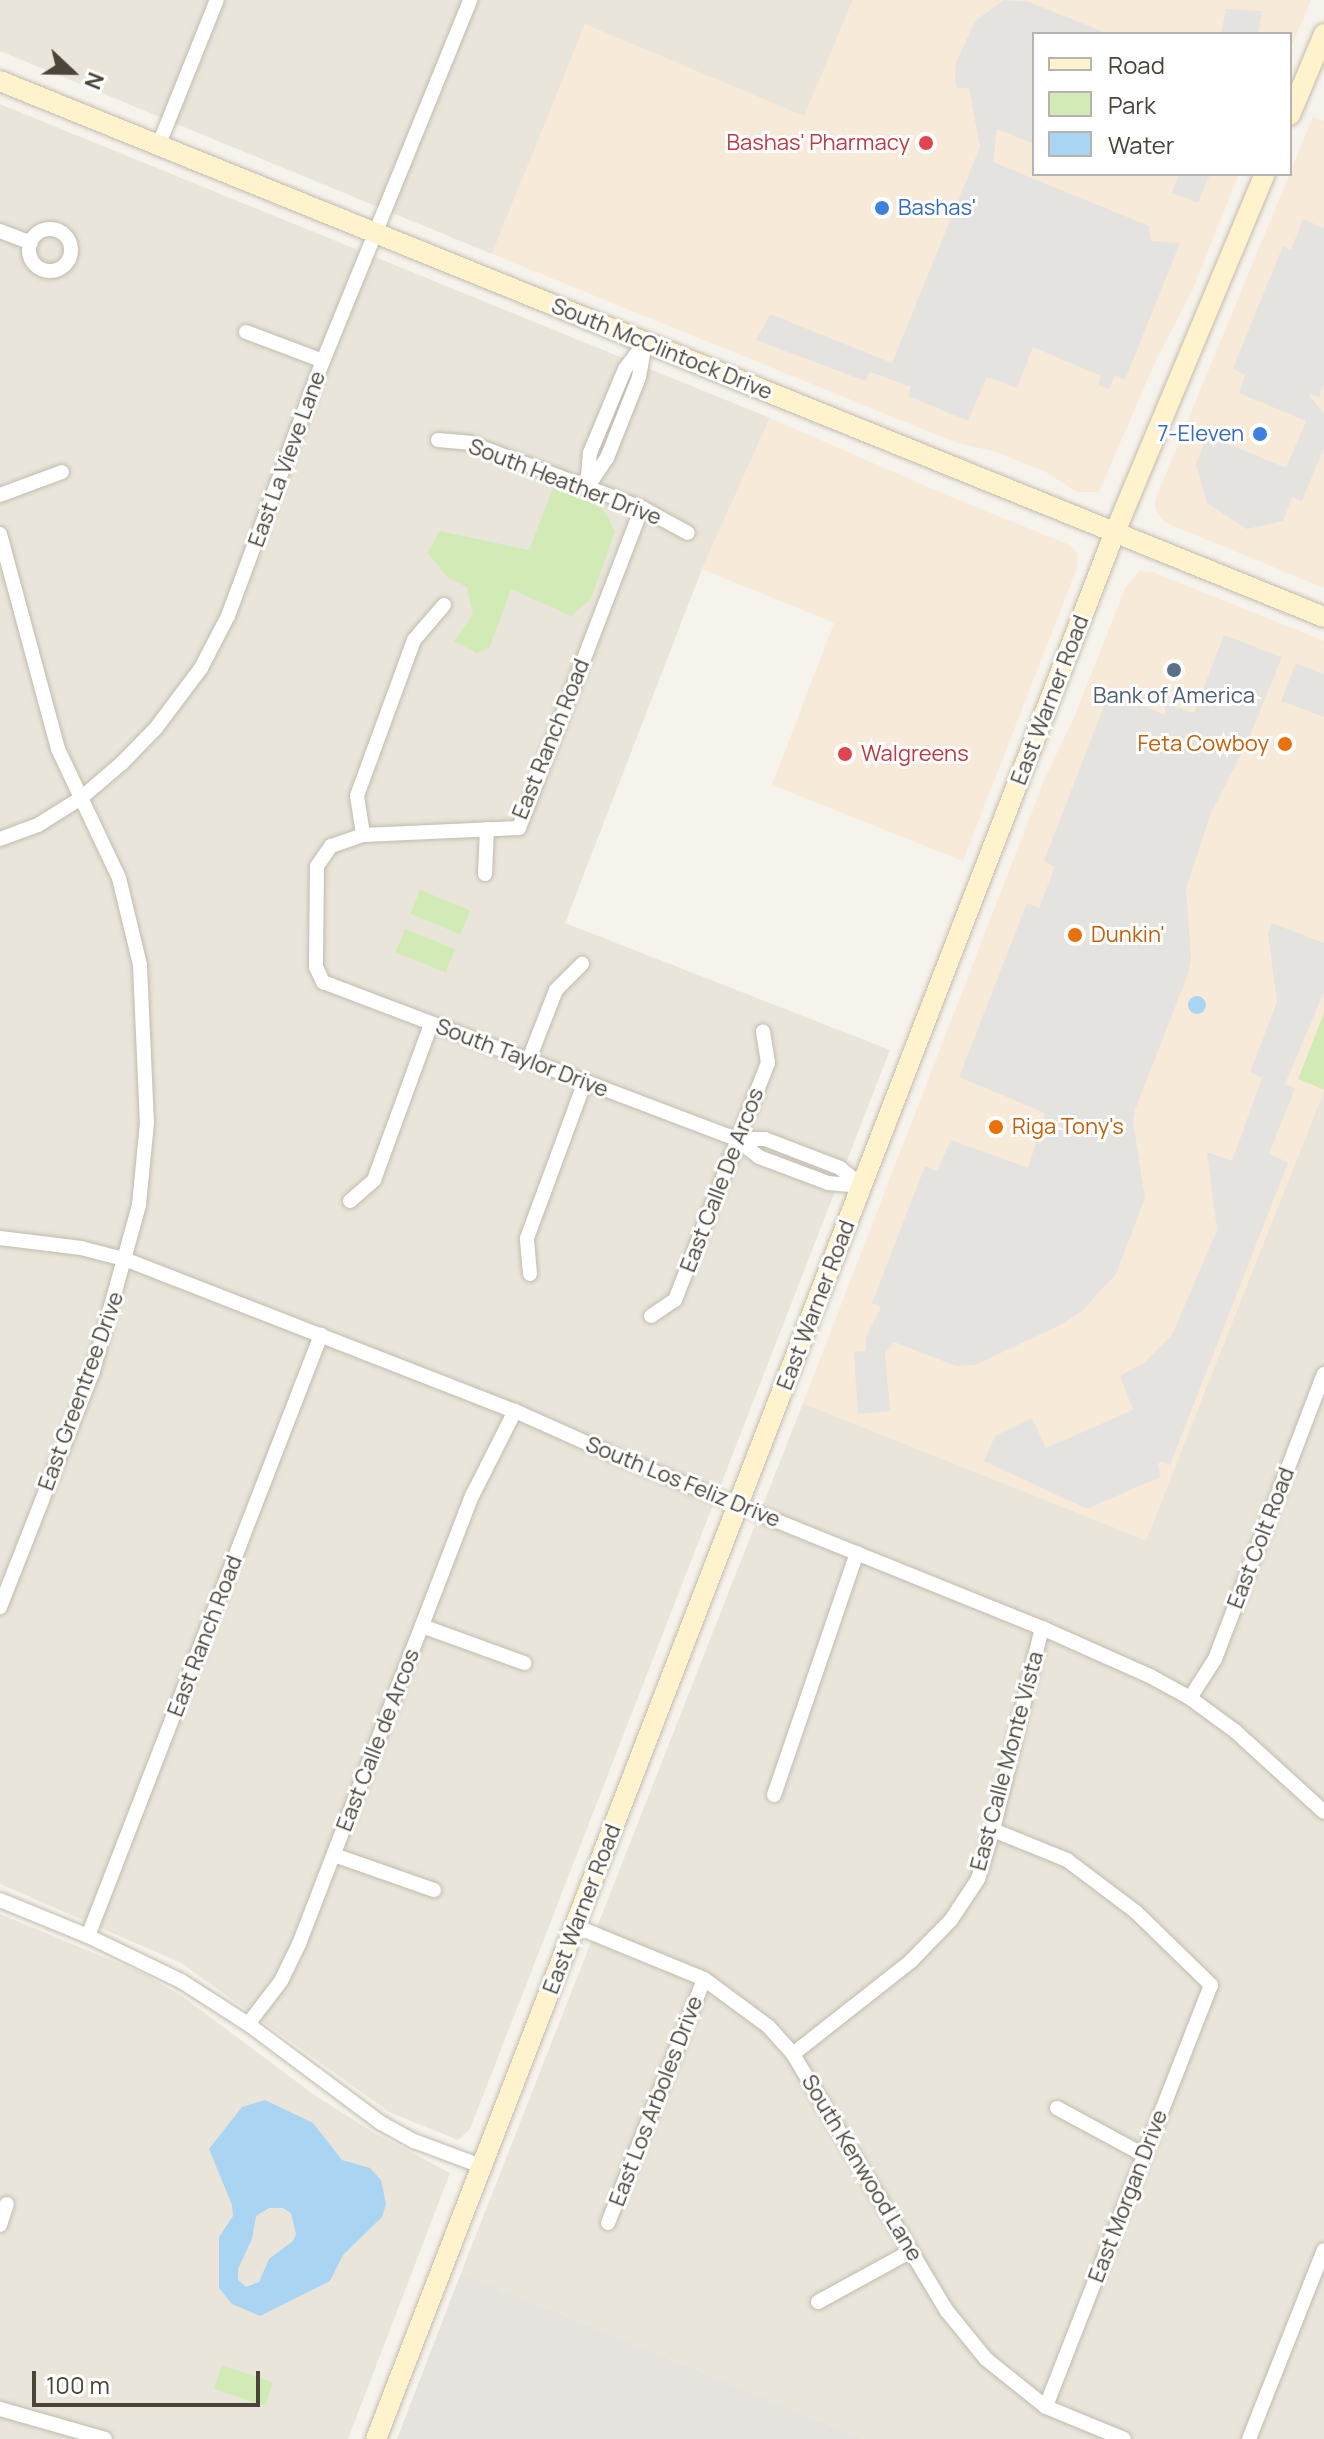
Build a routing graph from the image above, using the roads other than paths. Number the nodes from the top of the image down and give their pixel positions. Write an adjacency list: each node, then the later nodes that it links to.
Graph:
1 (470, 0): 9 (street, East La Vieve Lane)
2 (215, 1): 6 (street)
3 (1324, 34): 5 (main road)
4 (0, 81): 6 (main road, South McClintock Drive)
5 (1292, 110)
6 (159, 144): 9 (main road, South McClintock Drive)
7 (1264, 176): 19 (main road, East Warner Road)
8 (0, 231): 10 (street)
9 (375, 232): 12 (main road, South McClintock Drive); 13 (street, East La Vieve Lane)
10 (31, 243)
11 (246, 332): 13 (street)
12 (645, 342): 16 (street); 19 (main road, South McClintock Drive)
13 (323, 361): 24 (street, East La Vieve Lane)
14 (438, 440): 16 (street, South Heather Drive)
15 (62, 472): 17 (street)
16 (587, 487): 18 (street, South Heather Drive)
17 (0, 495)
18 (642, 508): 20 (street, South Heather Drive); 25 (street, East Ranch Road)
19 (1115, 532): 23 (main road, South McClintock Drive); 35 (main road, East Warner Road)
20 (688, 533)
21 (0, 534): 24 (street, East Greentree Drive)
22 (444, 605): 26 (street)
23 (1324, 617)
24 (81, 798): 27 (street, East La Vieve Lane); 38 (street, East Greentree Drive)
25 (487, 829): 26 (street, East Ranch Road); 28 (street)
26 (363, 835): 30 (street, South Taylor Drive)
27 (0, 839)
28 (485, 874)
29 (582, 964): 32 (street)
30 (431, 1024): 32 (street, South Taylor Drive); 36 (street)
31 (763, 1031): 34 (street, East Calle De Arcos)
32 (529, 1059): 33 (street, South Taylor Drive)
33 (585, 1081): 34 (street, South Taylor Drive); 39 (street)
34 (736, 1139): 35 (street, South Taylor Drive); 40 (street, East Calle De Arcos)
35 (862, 1186): 44 (main road, East Warner Road)
36 (350, 1201)
37 (0, 1238): 38 (street, South Los Feliz Drive)
38 (127, 1260): 41 (street, South Los Feliz Drive); 46 (street, East Greentree Drive)
39 (530, 1274)
40 (651, 1316)
41 (321, 1335): 43 (street, South Los Feliz Drive); 58 (street, East Ranch Road)
42 (1324, 1374): 50 (street, East Colt Road)
43 (515, 1411): 44 (street, South Los Feliz Drive); 47 (street, East Calle de Arcos)
44 (738, 1505): 45 (street, South Los Feliz Drive); 57 (main road, East Warner Road)
45 (857, 1553): 48 (street, South Los Feliz Drive); 51 (street)
46 (0, 1607)
47 (422, 1626): 49 (street, East Calle de Arcos); 54 (street, East Calle de Arcos)
48 (1042, 1628): 50 (street, South Los Feliz Drive); 53 (street, East Calle Monte Vista)
49 (524, 1663)
50 (1190, 1698): 52 (street, South Los Feliz Drive)
51 (774, 1795)
52 (1324, 1812)
53 (993, 1830): 61 (street, East Calle Monte Vista); 63 (street, East Morgan Drive)
54 (334, 1855): 55 (street, East Calle de Arcos); 60 (street, East Calle de Arcos)
55 (434, 1890)
56 (0, 1900): 58 (street)
57 (575, 1926): 59 (street, South Kenwood Lane); 64 (main road, East Warner Road)
58 (88, 1936): 60 (street)
59 (704, 1979): 61 (street, South Kenwood Lane); 66 (street, East Los Arboles Drive)
60 (248, 2024): 64 (street)
61 (793, 2054): 69 (street, South Kenwood Lane)
62 (1057, 2108): 63 (street)
63 (1144, 2155): 71 (street, East Morgan Drive)
64 (481, 2166): 74 (main road, East Warner Road)
65 (7, 2204): 67 (street)
66 (608, 2223)
67 (0, 2225)
68 (1324, 2250): 76 (street)
69 (911, 2251): 70 (street); 71 (street, South Kenwood Lane)
70 (818, 2302)
71 (1046, 2407): 75 (street, South Kenwood Lane)
72 (0, 2409): 73 (street)
73 (105, 2439)
74 (376, 2439)
75 (1124, 2439)
76 (1249, 2439)

